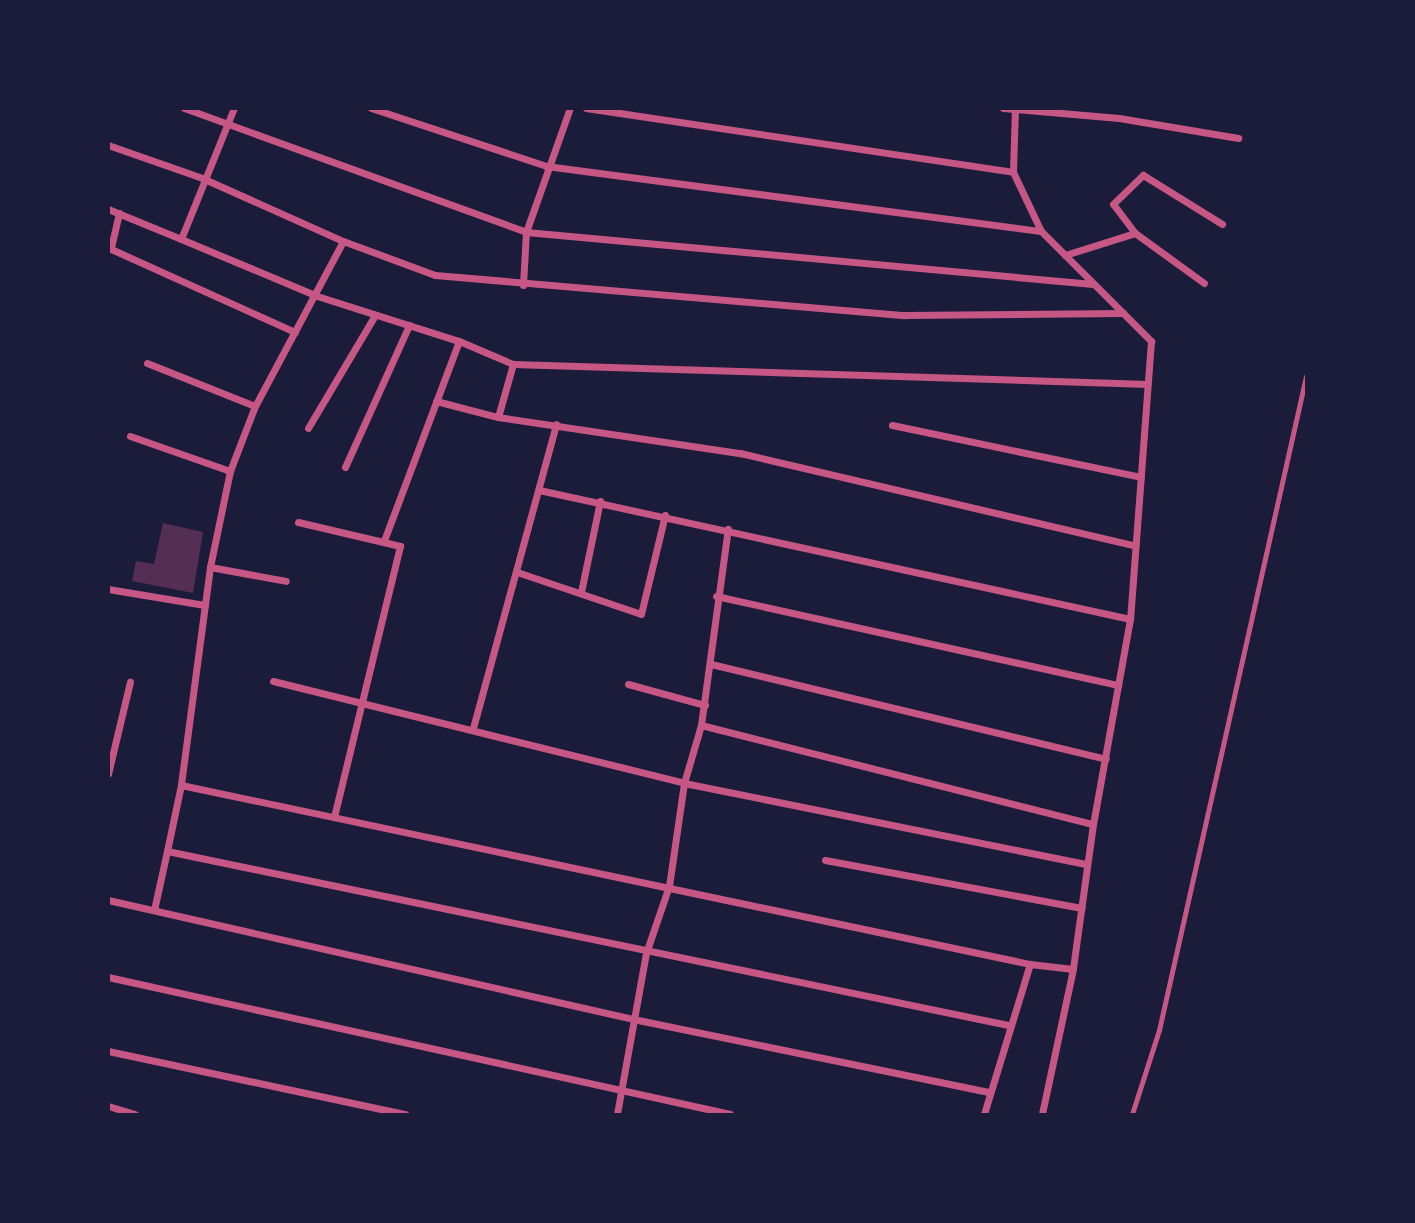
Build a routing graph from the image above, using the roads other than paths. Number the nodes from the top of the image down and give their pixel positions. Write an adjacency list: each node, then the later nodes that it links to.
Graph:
1 (184, 108): 9 (street)
2 (234, 108): 9 (street)
3 (371, 108): 12 (street)
4 (570, 108): 12 (street)
5 (586, 108): 8 (street)
6 (1003, 108): 7 (street)
7 (1015, 109): 10 (street); 13 (street)
8 (637, 111): 13 (street)
9 (227, 127): 14 (street); 19 (street)
10 (1238, 138)
11 (108, 145): 14 (street)
12 (546, 166): 18 (street); 19 (street)
13 (1013, 172): 18 (street)
14 (202, 178): 21 (street); 22 (street)
15 (108, 209): 16 (street)
16 (119, 213): 21 (street); 31 (street)
17 (1222, 224): 20 (street)
18 (1041, 231): 23 (street)
19 (526, 232): 25 (street); 26 (street)
20 (1135, 233): 23 (street); 24 (street)
21 (181, 239): 27 (street)
22 (343, 241): 26 (street); 27 (street)
23 (1065, 255): 25 (street)
24 (1204, 283)
25 (1094, 284): 28 (street)
26 (523, 285): 28 (street)
27 (317, 296): 29 (street); 31 (street)
28 (1123, 313): 36 (street)
29 (375, 315): 30 (street); 42 (street)
30 (409, 326): 32 (street); 44 (street)
31 (295, 332): 38 (street)
32 (458, 341): 34 (street); 37 (street)
33 (147, 363): 38 (street)
34 (513, 364): 36 (street); 39 (street)
35 (1307, 376): 100 (lane)
36 (1148, 384): 46 (street)
37 (436, 401): 39 (street); 52 (street)
38 (255, 406): 45 (street)
39 (498, 417): 40 (street)
40 (556, 424): 47 (street); 53 (street)
41 (892, 425): 46 (street)
42 (308, 428)
43 (130, 436): 45 (street)
44 (345, 467)
45 (230, 471): 54 (street)
46 (1141, 477): 53 (street)
47 (539, 490): 48 (street); 55 (street)
48 (600, 501): 49 (street); 58 (street)
49 (665, 516): 51 (street); 58 (street)
50 (298, 522): 52 (street)
51 (728, 529): 59 (street); 61 (street)
52 (384, 541): 67 (street)
53 (1135, 546): 61 (street)
54 (210, 567): 56 (street); 60 (street)
55 (517, 572): 58 (street); 70 (street)
56 (286, 581)
57 (108, 589): 60 (street)
58 (581, 592)
59 (716, 596): 62 (street); 66 (street)
60 (205, 605): 74 (street)
61 (1130, 619): 66 (street)
62 (711, 664): 68 (street); 71 (street)
63 (273, 681): 67 (street)
64 (130, 682): 72 (street)
65 (628, 684): 68 (street)
66 (1118, 685): 71 (street)
67 (361, 703): 70 (street); 75 (street)
68 (705, 705): 69 (street)
69 (701, 725): 73 (street); 76 (street)
70 (473, 728): 73 (street)
71 (1106, 759): 76 (street)
72 (108, 774)
73 (684, 783): 79 (street); 80 (street)
74 (181, 785): 75 (street); 77 (street)
75 (334, 817): 80 (street)
76 (1093, 824): 79 (street)
77 (167, 851): 83 (street); 84 (street)
78 (825, 860): 82 (street)
79 (1087, 864): 82 (street)
80 (669, 886): 84 (street); 85 (street)
81 (108, 900): 83 (street)
82 (1082, 908): 86 (street)
83 (154, 910): 88 (street)
84 (646, 953): 88 (street); 89 (street)
85 (1030, 964): 86 (street); 89 (street)
86 (1073, 969): 99 (street)
87 (108, 976): 91 (street)
88 (633, 1019): 91 (street); 92 (street)
89 (1008, 1025): 92 (street)
90 (108, 1051): 95 (street)
91 (620, 1090): 96 (street); 97 (street)
92 (989, 1092): 98 (street)
93 (108, 1107): 94 (street)
94 (135, 1115)
95 (405, 1115)
96 (617, 1115)
97 (730, 1115)
98 (984, 1115)
99 (1042, 1115)
100 (1132, 1115)

